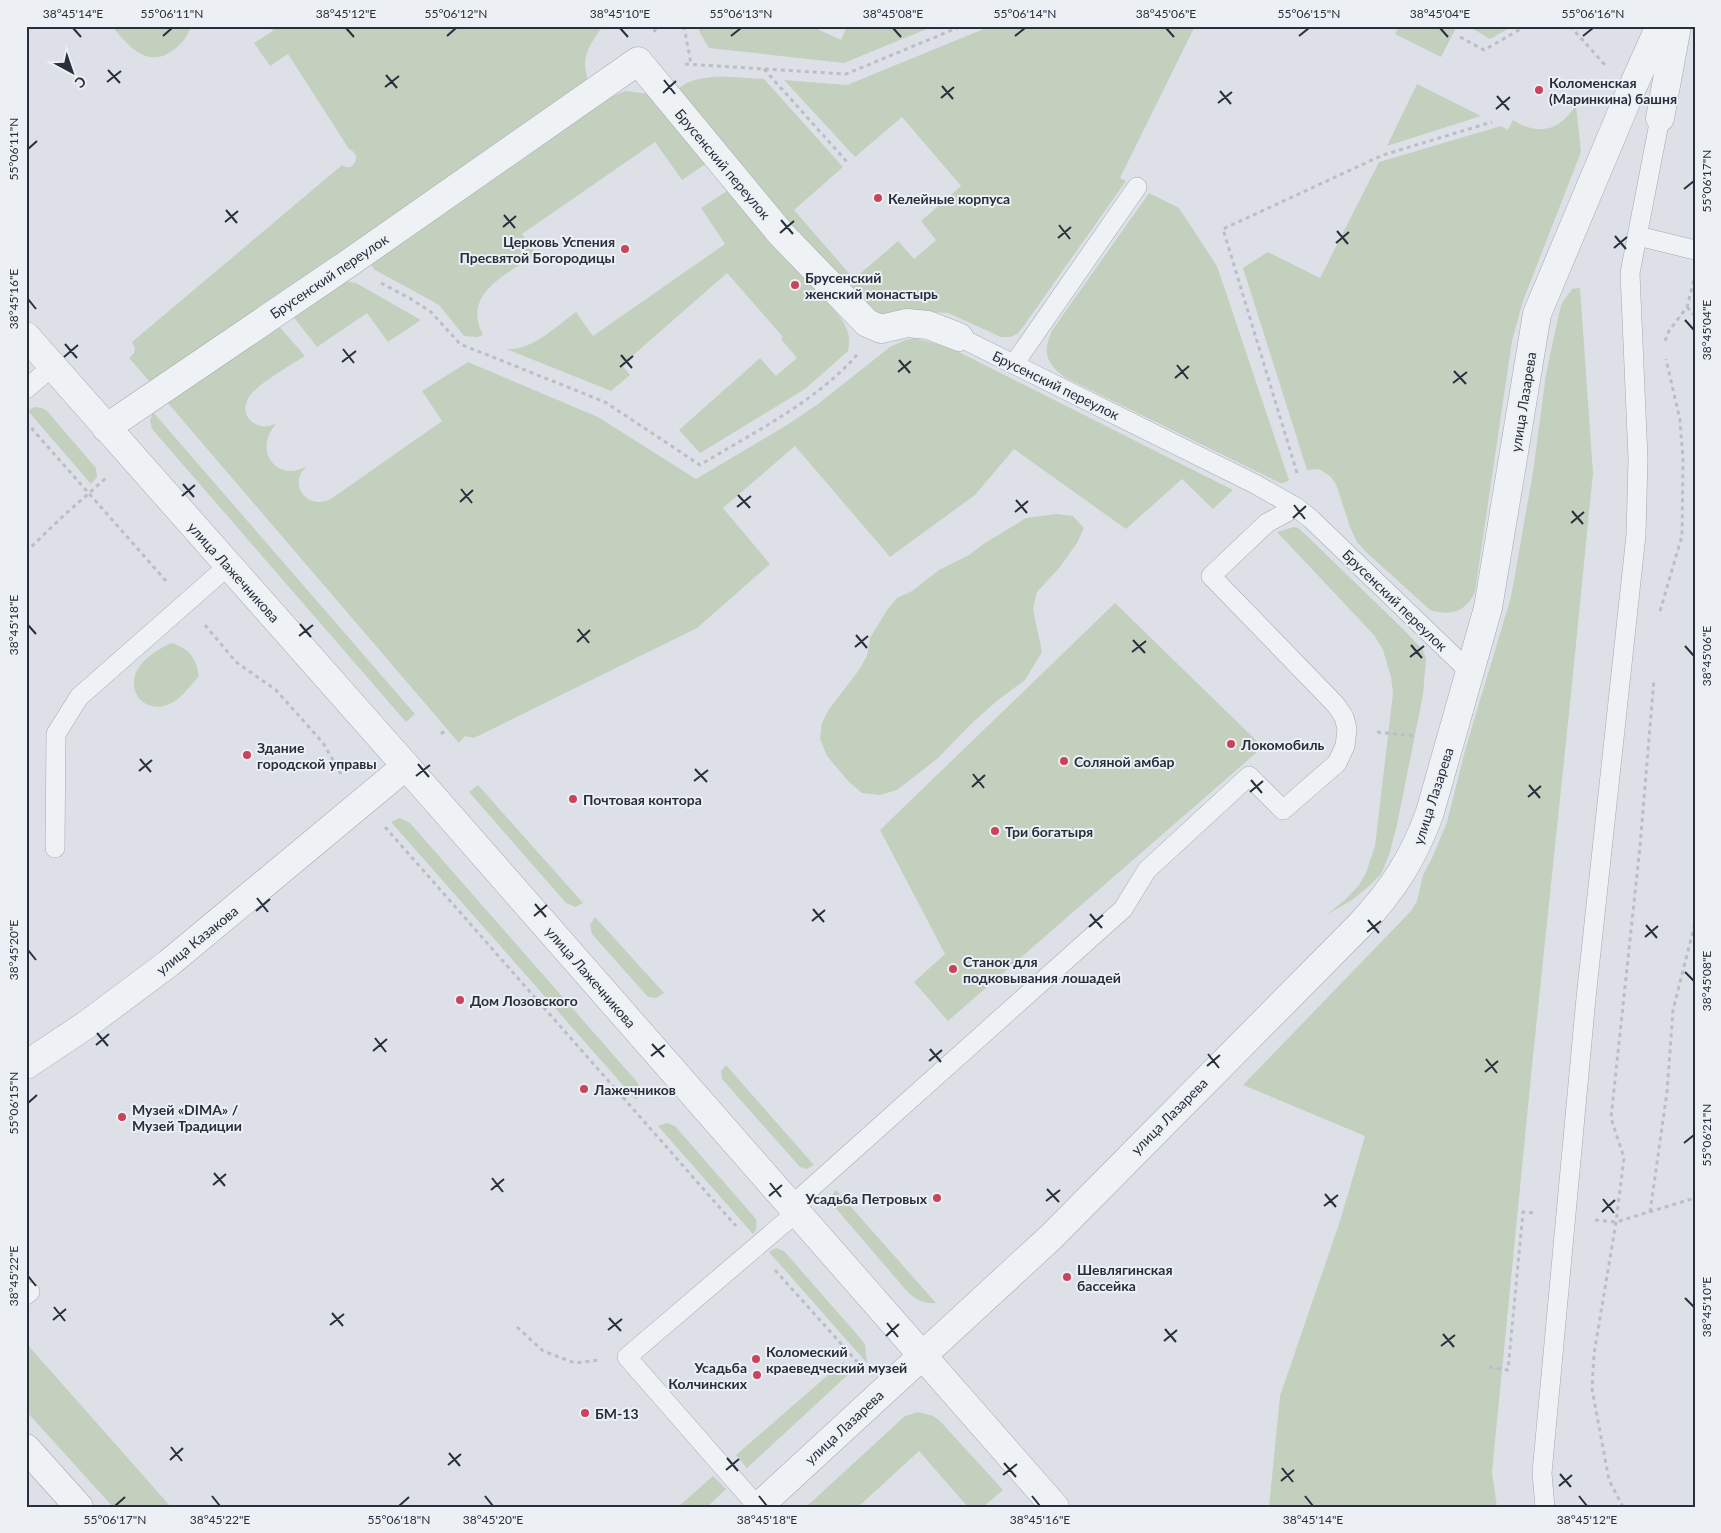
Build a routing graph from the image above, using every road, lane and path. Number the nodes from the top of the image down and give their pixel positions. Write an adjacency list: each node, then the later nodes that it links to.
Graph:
1 (684, 26): 8 (path)
2 (962, 26): 9 (path)
3 (1526, 26): 6 (path)
4 (1660, 26): 37 (street, улица Лазарева)
5 (1677, 26): 10 (street)
6 (1460, 37)
7 (638, 61): 8 (path); 16 (street, Брусенский переулок); 20 (street, Брусенский переулок)
8 (691, 64): 9 (path)
9 (764, 69): 12 (path)
10 (1660, 118): 14 (lane)
11 (1492, 122): 32 (path)
12 (848, 162)
13 (1137, 187): 25 (lane)
14 (1638, 236): 15 (lane); 59 (lane)
15 (1695, 250)
16 (346, 265): 20 (path); 29 (street, Брусенский переулок)
17 (1695, 278): 18 (path)
18 (1687, 307): 19 (path); 23 (path)
19 (1695, 316)
20 (881, 329): 22 (street, Брусенский переулок)
21 (26, 336): 26 (street, улица Лажечникова)
22 (959, 336): 25 (lane, Брусенский переулок)
23 (1664, 348)
24 (1666, 358): 36 (path)
25 (1014, 364): 31 (lane, Брусенский переулок)
26 (53, 366): 27 (lane); 29 (street, улица Лажечникова)
27 (26, 389)
28 (26, 422): 35 (path)
29 (106, 428): 30 (street, улица Лажечникова)
30 (131, 456): 33 (path); 34 (street, улица Лажечникова)
31 (1296, 507): 32 (lane, Брусенский переулок); 40 (lane)
32 (1311, 519): 37 (lane, Брусенский переулок)
33 (26, 552)
34 (228, 565): 35 (lane); 43 (street, улица Лажечникова)
35 (186, 603): 44 (path); 45 (lane)
36 (1658, 617)
37 (1470, 672): 42 (street, улица Лазарева)
38 (1654, 677): 60 (path)
39 (447, 729): 41 (path)
40 (1347, 730): 42 (path); 48 (lane)
41 (441, 734)
42 (1451, 740): 52 (street, улица Лазарева)
43 (406, 766): 44 (street, улица Казакова); 48 (street, улица Лажечникова)
44 (363, 802): 47 (street, улица Казакова); 50 (path)
45 (55, 848)
46 (1695, 923): 49 (path)
47 (26, 1065)
48 (794, 1209): 50 (lane); 52 (street, улица Лажечникова)
49 (1650, 1212)
50 (756, 1248): 53 (lane); 54 (path)
51 (517, 1326): 53 (path)
52 (921, 1356): 54 (street, улица Лазарева); 58 (street, улица Лажечникова)
53 (627, 1357): 57 (lane)
54 (884, 1391): 57 (street, улица Лазарева)
55 (26, 1448): 56 (street)
56 (79, 1507)
57 (758, 1507)
58 (1055, 1507)
59 (1545, 1507)
60 (1623, 1507)

